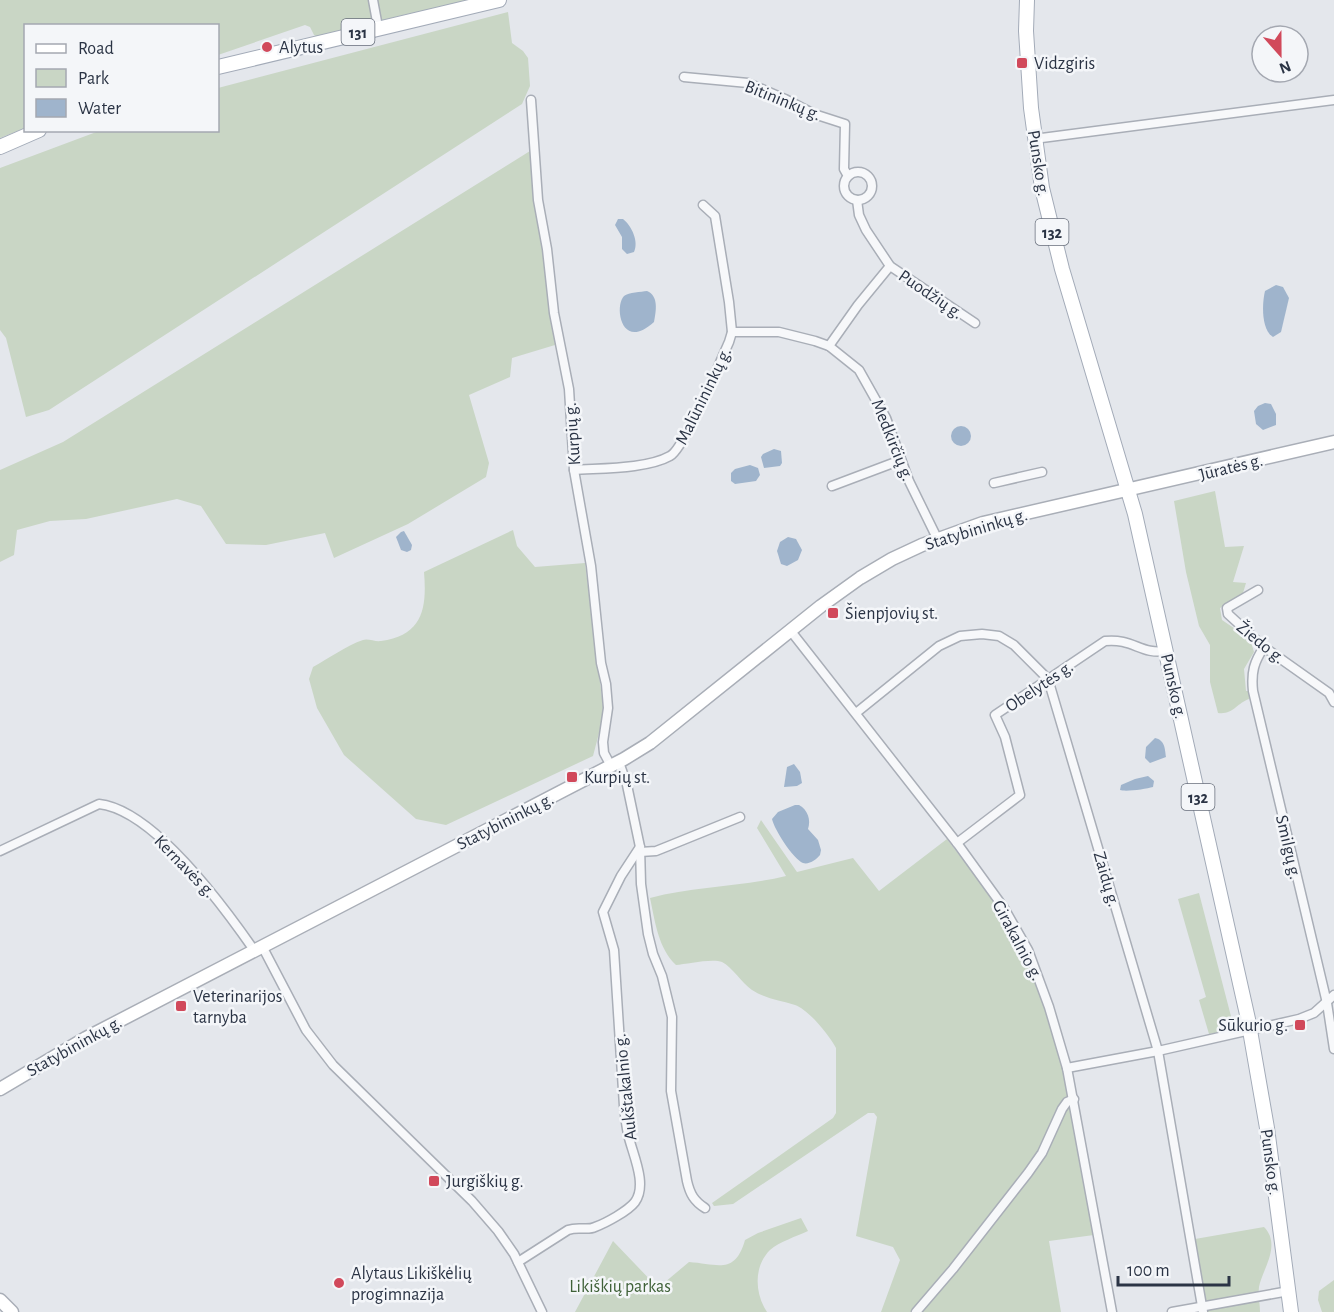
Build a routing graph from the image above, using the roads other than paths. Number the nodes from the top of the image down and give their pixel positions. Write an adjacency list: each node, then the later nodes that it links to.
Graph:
1 (373, 0): 5 (street)
2 (499, 0): 5 (main road, 131)
3 (1027, 0): 6 (main road, Punsko g.)
4 (1035, 0): 6 (main road, Punsko g.)
5 (378, 27): 7 (main road, 131)
6 (1029, 66): 12 (main road, Punsko g. / 132)
7 (219, 67)
8 (684, 77): 14 (street, Bitininkų g.)
9 (531, 100): 23 (street, Kurpių g.)
10 (1334, 100): 12 (street)
11 (34, 132): 13 (main road)
12 (1034, 139): 27 (main road, Punsko g. / 132)
13 (0, 147)
14 (848, 176): 15 (street); 15 (street)
15 (857, 200): 17 (street, Puodžių g.)
16 (704, 205): 19 (street, Malūnininkų g.)
17 (890, 267): 18 (street, Puodžių g.); 20 (street)
18 (975, 323)
19 (732, 332): 20 (street, Medkirčių g.); 23 (street, Malūnininkų g.)
20 (829, 346): 22 (street, Medkirčių g.)
21 (1334, 442): 27 (street, Jūratės g.)
22 (901, 460): 26 (street); 28 (street, Medkirčių g.)
23 (574, 470): 37 (street, Kurpių g.)
24 (1042, 472): 25 (street)
25 (994, 483)
26 (832, 486)
27 (1129, 491): 28 (street, Statybininkų g.); 32 (main road, Punsko g. / 132)
28 (937, 538): 30 (street, Statybininkų g.)
29 (1258, 590): 31 (street, Žiedo g.)
30 (790, 630): 36 (street, Girakalnio g.); 37 (street, Statybininkų g.)
31 (1264, 647): 34 (street, Žiedo g.); 44 (street, Smilgų g.)
32 (1166, 651): 33 (street, Obelytės g.); 45 (main road, Punsko g. / 132)
33 (1048, 679): 36 (street, Zaidų g.); 39 (street, Obelytės g.); 47 (street, Zaidų g.)
34 (1331, 690): 35 (street, Žiedo g.)
35 (1334, 702)
36 (856, 713): 39 (street, Girakalnio g.)
37 (615, 764): 40 (street); 42 (street, Statybininkų g.)
38 (740, 817): 40 (street)
39 (957, 843): 48 (street, Girakalnio g.)
40 (640, 850): 51 (street); 52 (street, Aukštakalnio g.)
41 (0, 851): 42 (street, Kernavės g.)
42 (258, 948): 49 (street, Statybininkų g.); 52 (street)
43 (1334, 995): 44 (street)
44 (1327, 1003): 45 (street); 46 (street, Smilgų g.)
45 (1250, 1030): 47 (street); 53 (main road, Punsko g. / 132)
46 (1334, 1049)
47 (1158, 1051): 48 (street); 55 (street, Zaidų g.)
48 (1067, 1068): 50 (street, Girakalnio g.)
49 (0, 1089)
50 (1074, 1099): 58 (street); 59 (street, Girakalnio g.)
51 (705, 1208)
52 (518, 1262): 57 (street)
53 (1289, 1291): 55 (street); 61 (main road, Punsko g. / 132)
54 (0, 1300): 56 (street)
55 (1203, 1309): 60 (street)
56 (12, 1312)
57 (542, 1312)
58 (916, 1312)
59 (1112, 1312)
60 (1172, 1312)
61 (1292, 1312)

